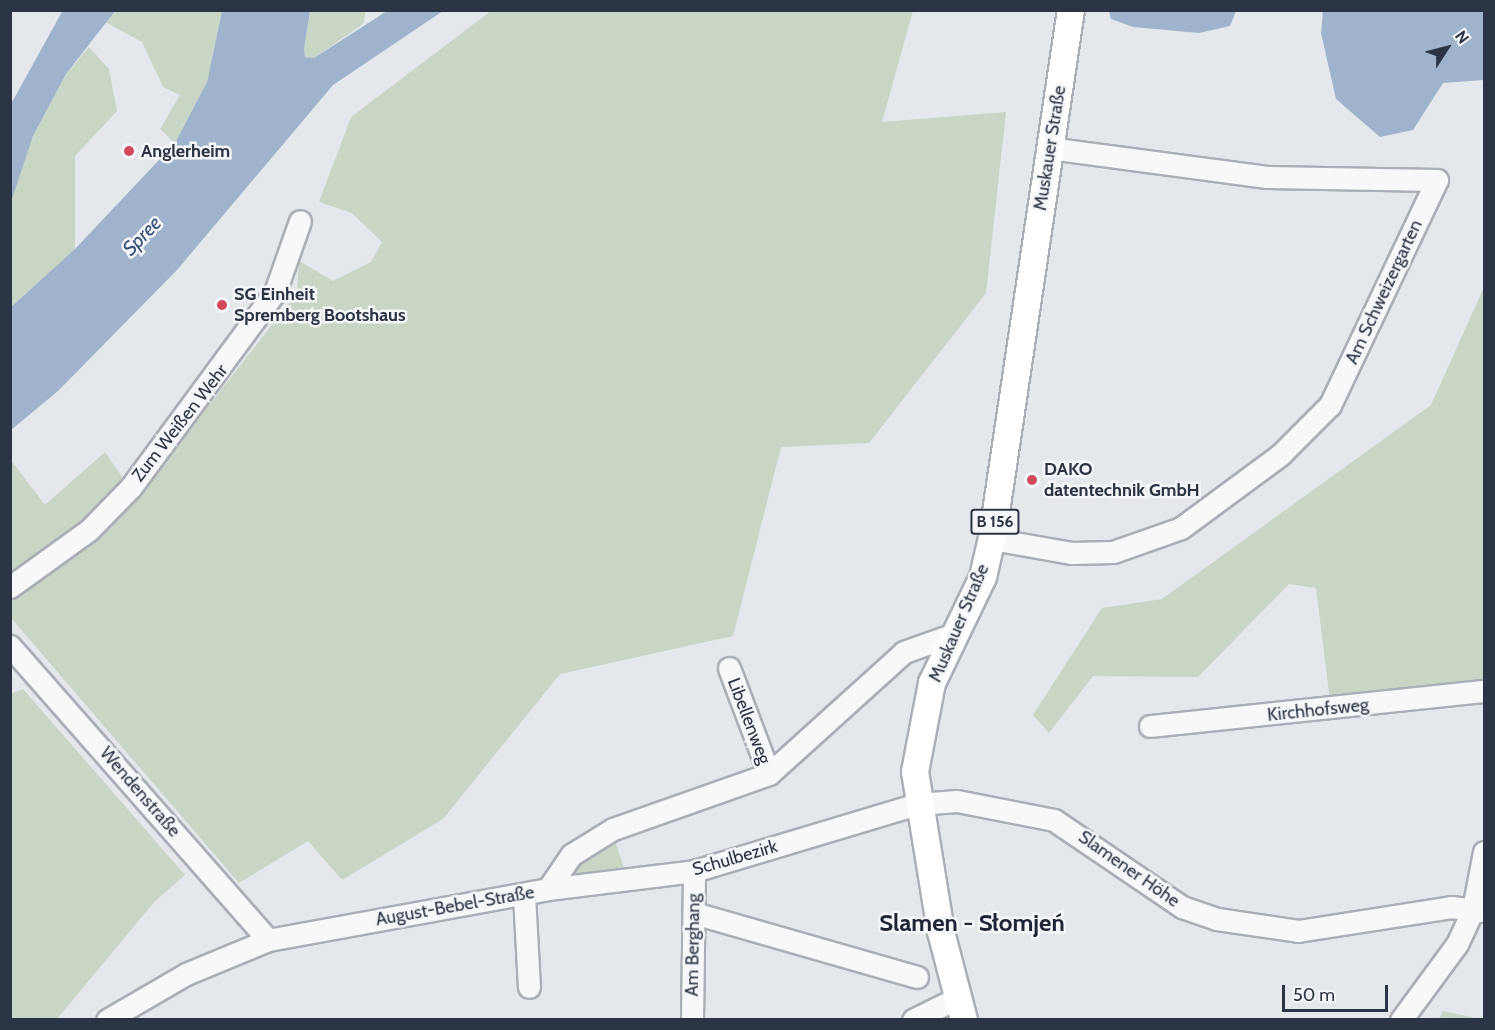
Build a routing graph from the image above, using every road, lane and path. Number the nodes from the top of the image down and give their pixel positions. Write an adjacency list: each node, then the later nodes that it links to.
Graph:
1 (1071, 10): 2 (main road, Muskauer Straße / B 156)
2 (1050, 148): 4 (main road, Muskauer Straße / B 156); 4 (street, Am Schweizergarten)
3 (300, 220): 5 (street, Zum Weißen Wehr)
4 (992, 539): 6 (main road, Muskauer Straße / B 156)
5 (10, 587)
6 (954, 634): 11 (street, August-Bebel-Straße); 12 (main road, Muskauer Straße / B 156)
7 (10, 646): 19 (street, Wendenstraße)
8 (729, 668): 11 (street, Libellenweg)
9 (1485, 691): 10 (street, Kirchhofsweg)
10 (1150, 726)
11 (769, 774): 15 (street, August-Bebel-Straße)
12 (917, 804): 14 (street, Schulbezirk); 17 (street, Slamener Höhe); 22 (main road, Muskauer Straße / B 156)
13 (1485, 852): 17 (street)
14 (694, 871): 15 (street, Schulbezirk); 18 (street, Am Berghang)
15 (548, 889): 16 (street, August-Bebel-Straße)
16 (524, 895): 19 (street, August-Bebel-Straße); 21 (street)
17 (1479, 910): 26 (street)
18 (694, 913): 20 (street); 24 (street, Am Berghang)
19 (268, 940): 23 (street, August-Bebel-Straße)
20 (917, 976)
21 (529, 987)
22 (961, 1009): 25 (street)
23 (106, 1020)
24 (692, 1020)
25 (913, 1020)
26 (1401, 1020)

